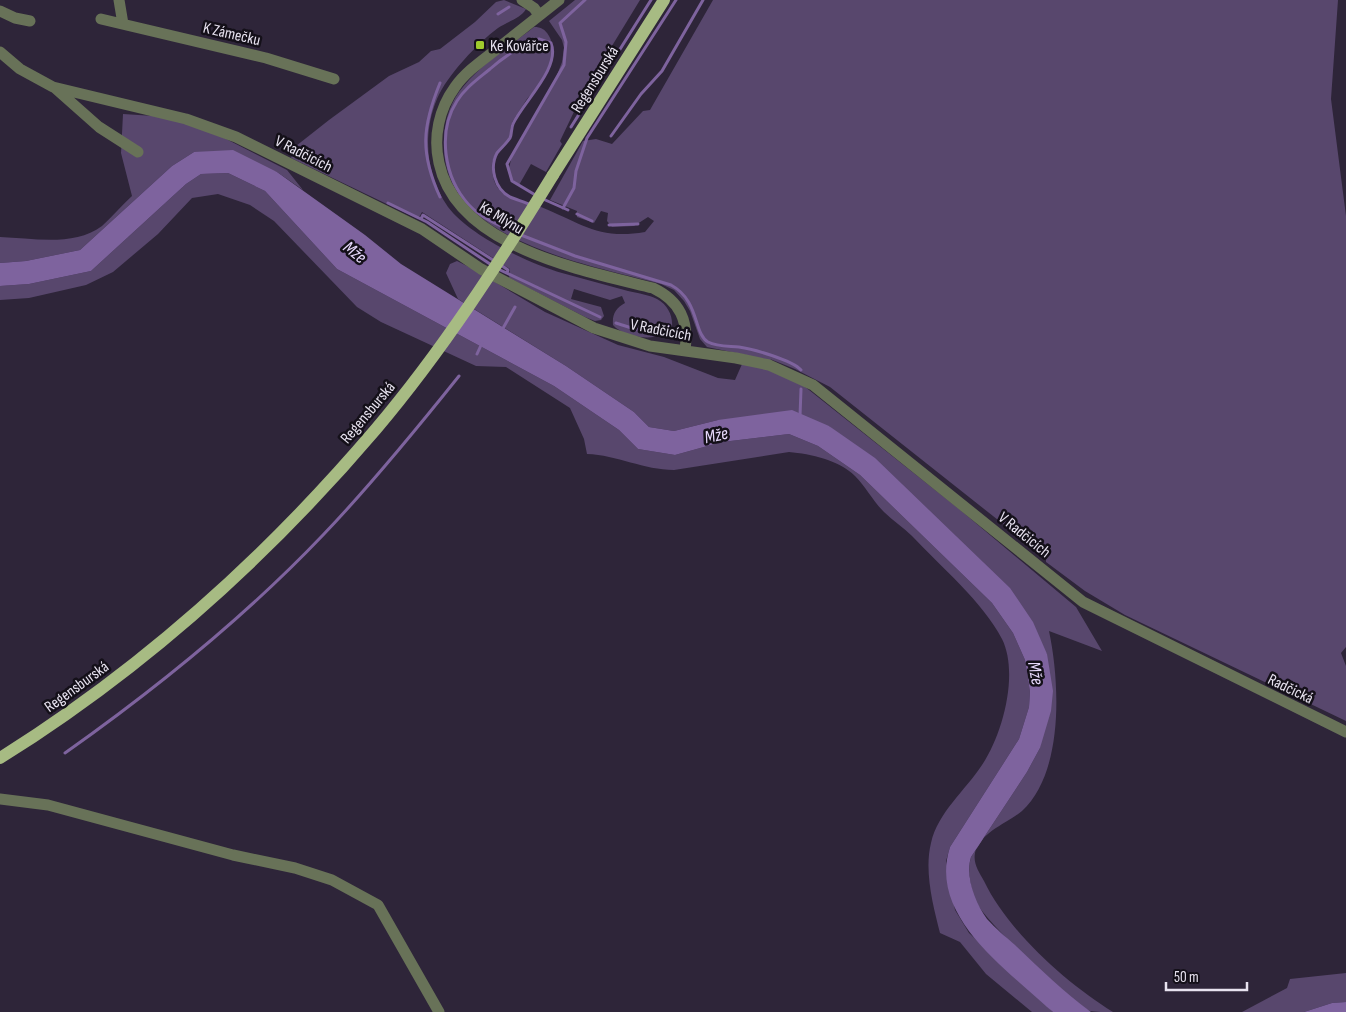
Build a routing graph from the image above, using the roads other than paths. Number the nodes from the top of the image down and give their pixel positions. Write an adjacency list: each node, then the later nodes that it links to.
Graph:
1 (119, 0): 9 (street)
2 (522, 0): 6 (street)
3 (559, 0): 6 (street, Ke Mlýnu)
4 (664, 0): 17 (main road, Regensburská, bridge)
5 (0, 11): 8 (street)
6 (540, 15): 14 (street, Ke Mlýnu)
7 (101, 19): 9 (street, K Zámečku)
8 (30, 21)
9 (122, 24): 11 (street, K Zámečku)
10 (0, 52): 12 (street, V Radčicích)
11 (334, 79)
12 (54, 87): 13 (street, V Radčicích); 14 (street, V Radčicích)
13 (138, 152)
14 (685, 350): 15 (street, V Radčicích)
15 (1221, 671): 16 (street, Radčická)
16 (1346, 732)
17 (0, 758)
18 (0, 799): 19 (street)
19 (439, 1012)

